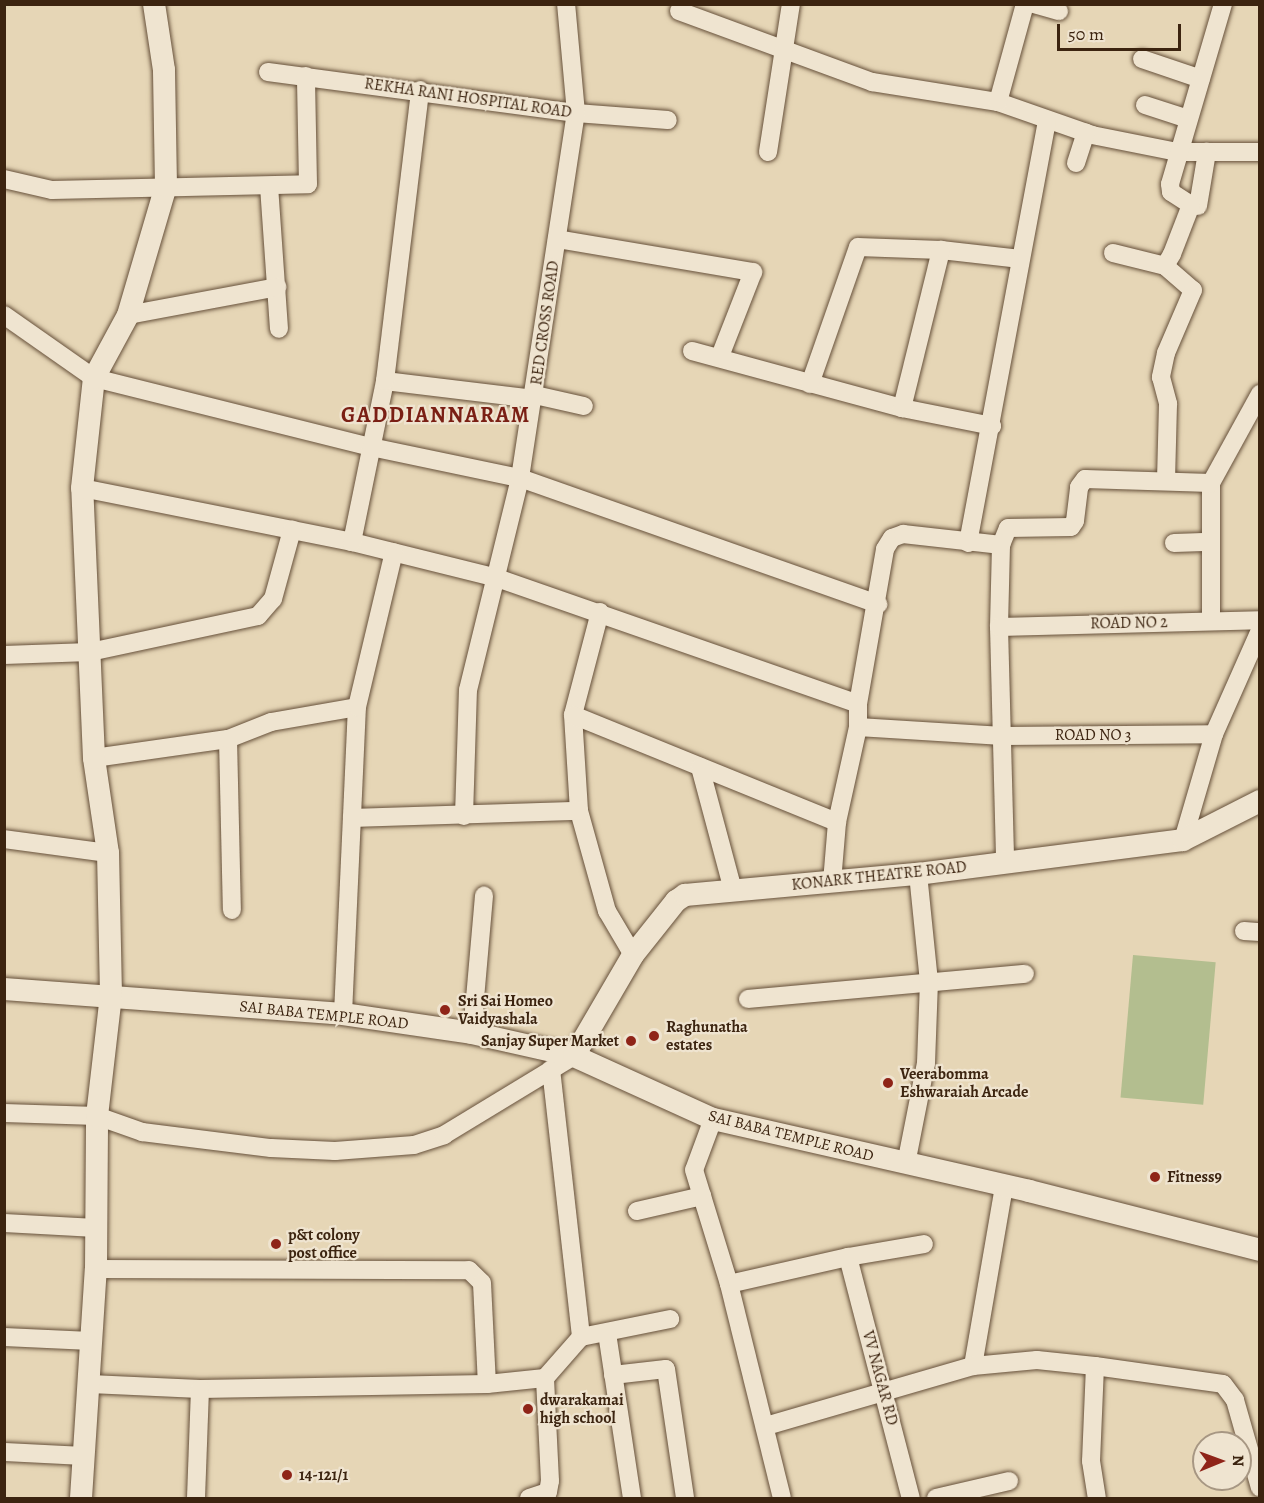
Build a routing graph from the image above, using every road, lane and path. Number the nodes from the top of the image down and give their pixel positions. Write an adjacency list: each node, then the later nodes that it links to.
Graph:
1 (154, 4): 28 (street)
2 (566, 4): 17 (street, RED CROSS ROAD)
3 (791, 4): 9 (street)
4 (1025, 4): 15 (street)
5 (1034, 4): 8 (street)
6 (1223, 4): 13 (street)
7 (679, 11): 9 (street)
8 (1059, 11)
9 (786, 50): 15 (street); 22 (street)
10 (1142, 59): 13 (street)
11 (268, 72): 12 (street, REKHA RANI HOSPITAL ROAD)
12 (306, 76): 14 (street, REKHA RANI HOSPITAL ROAD); 29 (street)
13 (1201, 79): 18 (street)
14 (420, 90): 17 (street, REKHA RANI HOSPITAL ROAD); 43 (street)
15 (998, 102): 20 (street)
16 (1144, 105): 18 (street)
17 (576, 113): 19 (street, REKHA RANI HOSPITAL ROAD); 31 (street, RED CROSS ROAD)
18 (1188, 119): 23 (street)
19 (668, 120)
20 (1047, 120): 21 (street); 34 (street)
21 (1086, 133): 23 (street); 26 (street)
22 (768, 152)
23 (1177, 152): 24 (street); 35 (street)
24 (1207, 152): 25 (street); 30 (street)
25 (1260, 152)
26 (1077, 163)
27 (4, 179): 28 (street)
28 (166, 186): 29 (street); 38 (street)
29 (269, 186): 36 (street)
30 (1198, 206)
31 (557, 239): 41 (street); 46 (street, RED CROSS ROAD)
32 (941, 250): 34 (street); 44 (street); 48 (street)
33 (1113, 253): 35 (street)
34 (1020, 259): 49 (street)
35 (1165, 266): 52 (street)
36 (277, 286): 38 (street); 39 (street)
37 (4, 315): 42 (street)
38 (128, 315): 42 (street)
39 (279, 329)
40 (692, 351): 41 (street)
41 (720, 356): 44 (street)
42 (94, 378): 50 (street); 54 (street)
43 (385, 381): 46 (street); 50 (street)
44 (810, 384): 48 (street)
45 (1260, 394): 53 (street)
46 (534, 397): 47 (street); 51 (street, RED CROSS ROAD)
47 (584, 406)
48 (902, 408): 49 (street)
49 (992, 426): 58 (street)
50 (371, 447): 51 (street); 56 (street)
51 (520, 478): 62 (street, RED CROSS ROAD); 63 (street)
52 (1166, 480): 53 (street); 60 (street)
53 (1211, 483): 57 (street)
54 (82, 488): 55 (street); 69 (street)
55 (292, 531): 56 (street); 69 (street)
56 (352, 542): 61 (street)
57 (1211, 542): 59 (street); 66 (street)
58 (968, 543): 60 (street); 63 (street)
59 (1174, 543)
60 (1002, 545): 67 (street)
61 (394, 552): 62 (street); 72 (street)
62 (497, 578): 64 (street); 82 (street, RED CROSS ROAD)
63 (878, 604): 71 (street)
64 (600, 612): 71 (street); 73 (street)
65 (1260, 620): 66 (street, ROAD NO 2)
66 (1211, 621): 67 (street, ROAD NO 2)
67 (999, 627): 76 (street)
68 (1260, 630): 75 (street)
69 (90, 652): 70 (street); 78 (street)
70 (4, 655)
71 (858, 704): 74 (street)
72 (357, 707): 77 (street); 83 (street)
73 (573, 715): 79 (street); 81 (street)
74 (858, 727): 76 (street, ROAD NO 3); 84 (street)
75 (1214, 734): 76 (street, ROAD NO 3); 86 (street)
76 (1003, 736): 88 (street)
77 (228, 739): 78 (street); 93 (street)
78 (94, 758): 87 (street)
79 (700, 766): 84 (street); 91 (street)
80 (1260, 801): 86 (street, KONARK THEATRE ROAD)
81 (579, 811): 82 (street); 94 (street)
82 (464, 816): 83 (street)
83 (352, 818): 100 (street)
84 (837, 822): 90 (street)
85 (4, 839): 87 (street)
86 (1183, 840): 88 (street, KONARK THEATRE ROAD)
87 (108, 854): 98 (street)
88 (1005, 863): 89 (street, KONARK THEATRE ROAD)
89 (918, 873): 90 (street, KONARK THEATRE ROAD); 96 (street)
90 (832, 882): 91 (street, KONARK THEATRE ROAD)
91 (734, 890): 94 (street, KONARK THEATRE ROAD)
92 (484, 896): 101 (street)
93 (232, 910)
94 (633, 955): 102 (street, KONARK THEATRE ROAD)
95 (1025, 974): 96 (street)
96 (928, 982): 99 (street); 107 (street)
97 (4, 989): 98 (street, SAI BABA TEMPLE ROAD)
98 (111, 995): 100 (street, SAI BABA TEMPLE ROAD); 105 (street)
99 (748, 999)
100 (343, 1014): 101 (street, SAI BABA TEMPLE ROAD)
101 (472, 1033): 102 (street, SAI BABA TEMPLE ROAD)
102 (574, 1056): 103 (street); 106 (street, SAI BABA TEMPLE ROAD)
103 (551, 1069): 105 (street); 121 (street)
104 (4, 1113): 105 (street)
105 (97, 1116): 112 (street)
106 (713, 1119): 107 (street, SAI BABA TEMPLE ROAD); 109 (street)
107 (906, 1164): 108 (street, SAI BABA TEMPLE ROAD)
108 (1004, 1186): 114 (street, SAI BABA TEMPLE ROAD); 123 (street)
109 (702, 1196): 110 (street); 117 (street)
110 (637, 1211)
111 (4, 1223): 112 (street)
112 (96, 1228): 116 (street)
113 (924, 1244): 115 (street)
114 (1260, 1250)
115 (848, 1257): 117 (street); 130 (street, VV NAGAR RD)
116 (96, 1269): 122 (street); 128 (street)
117 (729, 1284): 131 (street)
118 (670, 1319): 119 (street)
119 (607, 1333): 121 (street); 125 (street)
120 (4, 1337): 122 (street)
121 (581, 1337): 126 (street)
122 (91, 1341): 127 (street)
123 (972, 1366): 124 (street); 130 (street)
124 (1095, 1366): 135 (street); 144 (street)
125 (613, 1376): 139 (street); 140 (street)
126 (545, 1378): 128 (street); 138 (street)
127 (90, 1384): 129 (street); 133 (street)
128 (487, 1384): 129 (street)
129 (200, 1389): 137 (street)
130 (884, 1393): 131 (street); 142 (street, VV NAGAR RD)
131 (766, 1426): 141 (street)
132 (4, 1452): 133 (street)
133 (85, 1456): 136 (street)
134 (1009, 1481): 143 (street)
135 (1260, 1488)
136 (81, 1498)
137 (196, 1498)
138 (529, 1498)
139 (632, 1498)
140 (685, 1498)
141 (782, 1498)
142 (911, 1498)
143 (936, 1498)
144 (1097, 1498)

